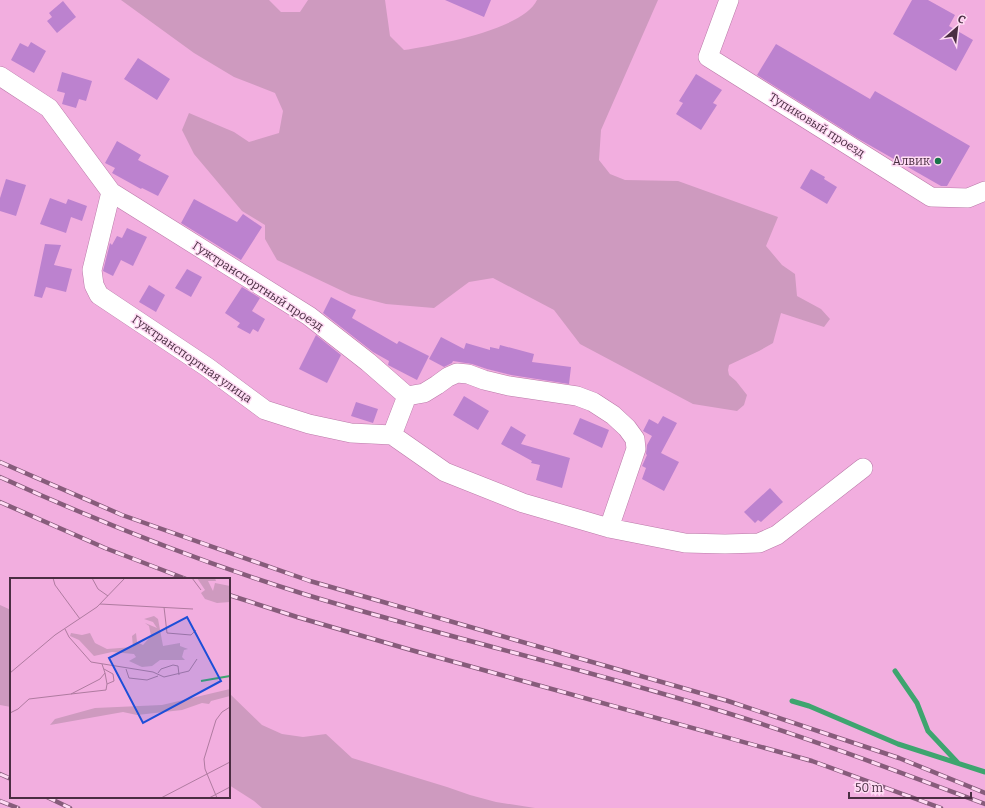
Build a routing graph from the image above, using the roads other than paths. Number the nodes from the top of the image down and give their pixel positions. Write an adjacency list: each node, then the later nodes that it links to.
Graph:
1 (729, 0): 3 (street, Тупиковый проезд)
2 (0, 76): 4 (street, Гужтранспортный проезд)
3 (985, 191)
4 (111, 192): 5 (street, Гужтранспортный проезд); 6 (street, Гужтранспортная улица)
5 (407, 396): 6 (street); 8 (street)
6 (392, 435): 8 (street)
7 (863, 468): 8 (street)
8 (609, 528)

